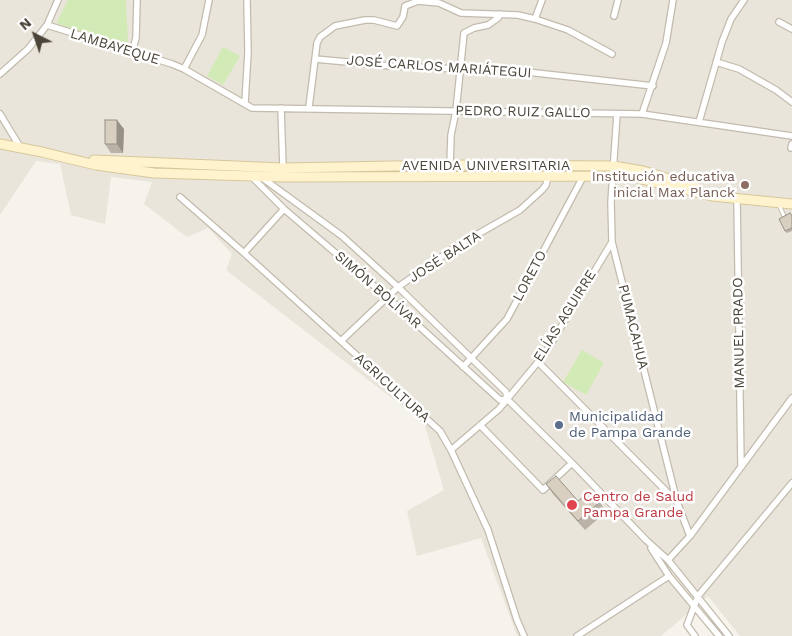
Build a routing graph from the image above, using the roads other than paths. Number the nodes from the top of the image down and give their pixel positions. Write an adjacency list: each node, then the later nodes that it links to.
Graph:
1 (58, 0): 14 (street)
2 (137, 0): 16 (street)
3 (210, 0): 20 (street)
4 (247, 0): 25 (street)
5 (542, 0): 12 (street)
6 (618, 0): 11 (street)
7 (673, 0): 23 (street)
8 (744, 0): 19 (street)
9 (440, 2): 10 (street); 18 (street)
10 (500, 14): 12 (street); 21 (street)
11 (614, 16)
12 (536, 19): 17 (street)
13 (779, 22): 15 (street)
14 (47, 25): 16 (street, LAMBAYEQUE); 22 (street)
15 (792, 29)
16 (132, 52): 20 (street, LAMBAYEQUE)
17 (612, 54)
18 (315, 59): 21 (street, JOSÉ CARLOS MARIÁTEGUI); 26 (street)
19 (716, 62): 24 (street); 33 (street)
20 (184, 69): 25 (street, LAMBAYEQUE)
21 (461, 69): 23 (street, JOSÉ CARLOS MARIÁTEGUI); 29 (street)
22 (0, 74)
23 (653, 86): 32 (street)
24 (792, 102)
25 (245, 103): 27 (street, LAMBAYEQUE)
26 (309, 107): 28 (street, PEDRO RUIZ GALLO); 29 (street, PEDRO RUIZ GALLO)
27 (252, 108): 28 (street, PEDRO RUIZ GALLO)
28 (281, 108): 39 (street)
29 (456, 111): 31 (street, PEDRO RUIZ GALLO); 38 (street)
30 (0, 114): 36 (street)
31 (617, 114): 32 (street, PEDRO RUIZ GALLO); 40 (street, PUMACAHUA)
32 (642, 114): 33 (street, PEDRO RUIZ GALLO)
33 (699, 122): 34 (street, PEDRO RUIZ GALLO)
34 (792, 136)
35 (0, 144): 36 (main road)
36 (20, 147): 37 (main road)
37 (62, 157): 39 (main road, AVENIDA UNIVERSITARIA); 41 (main road, AVENIDA UNIVERSITARIA)
38 (450, 166): 39 (main road, AVENIDA UNIVERSITARIA); 40 (main road, AVENIDA UNIVERSITARIA)
39 (283, 168)
40 (614, 171): 43 (main road, AVENIDA UNIVERSITARIA); 46 (main road, AVENIDA UNIVERSITARIA); 51 (street, PUMACAHUA)
41 (251, 176): 44 (main road, AVENIDA UNIVERSITARIA); 49 (street, SIMÓN BOLÍVAR)
42 (548, 176): 43 (main road, AVENIDA UNIVERSITARIA); 44 (main road, AVENIDA UNIVERSITARIA); 53 (street, JOSÉ BALTA)
43 (584, 176): 56 (street, LORETO)
44 (261, 177): 53 (street, SIMÓN BOLÍVAR)
45 (180, 197): 52 (street, AGRICULTURA)
46 (737, 199): 47 (main road, AVENIDA UNIVERSITARIA); 64 (street, MANUEL PRADO)
47 (778, 202): 48 (main road, AVENIDA UNIVERSITARIA); 50 (lane)
48 (792, 204)
49 (284, 208): 52 (street); 54 (street, SIMÓN BOLÍVAR)
50 (788, 222)
51 (612, 242): 57 (street, ELÍAS AGUIRRE); 66 (street, PUMACAHUA)
52 (244, 253): 55 (street, AGRICULTURA)
53 (398, 287): 54 (street, JOSÉ BALTA); 56 (street, SIMÓN BOLÍVAR)
54 (387, 297): 55 (street, JOSÉ BALTA); 58 (street, SIMÓN BOLÍVAR)
55 (341, 341): 62 (street, AGRICULTURA)
56 (471, 359): 58 (street, LORETO); 60 (street, SIMÓN BOLÍVAR)
57 (538, 362): 60 (street, ELÍAS AGUIRRE); 66 (street)
58 (463, 367): 60 (street, SIMÓN BOLÍVAR)
59 (792, 398): 64 (street)
60 (506, 399): 61 (street, ELÍAS AGUIRRE); 63 (street, SIMÓN BOLÍVAR)
61 (480, 425): 62 (street, ELÍAS AGUIRRE); 63 (street)
62 (451, 450): 73 (street, AGRICULTURA)
63 (572, 463): 68 (street, SIMÓN BOLÍVAR)
64 (740, 466): 67 (street)
65 (792, 483): 71 (street)
66 (677, 502): 67 (street, PUMACAHUA)
67 (690, 536): 69 (street)
68 (646, 540): 69 (street, SIMÓN BOLÍVAR); 70 (street, SIMÓN BOLÍVAR)
69 (668, 560): 71 (street, SIMÓN BOLÍVAR)
70 (669, 576): 72 (street, SIMÓN BOLÍVAR); 74 (street)
71 (698, 596): 72 (street); 77 (street, SIMÓN BOLÍVAR)
72 (693, 605): 75 (street); 76 (street, SIMÓN BOLÍVAR)
73 (524, 636)
74 (577, 636)
75 (695, 636)
76 (719, 636)
77 (729, 636)

